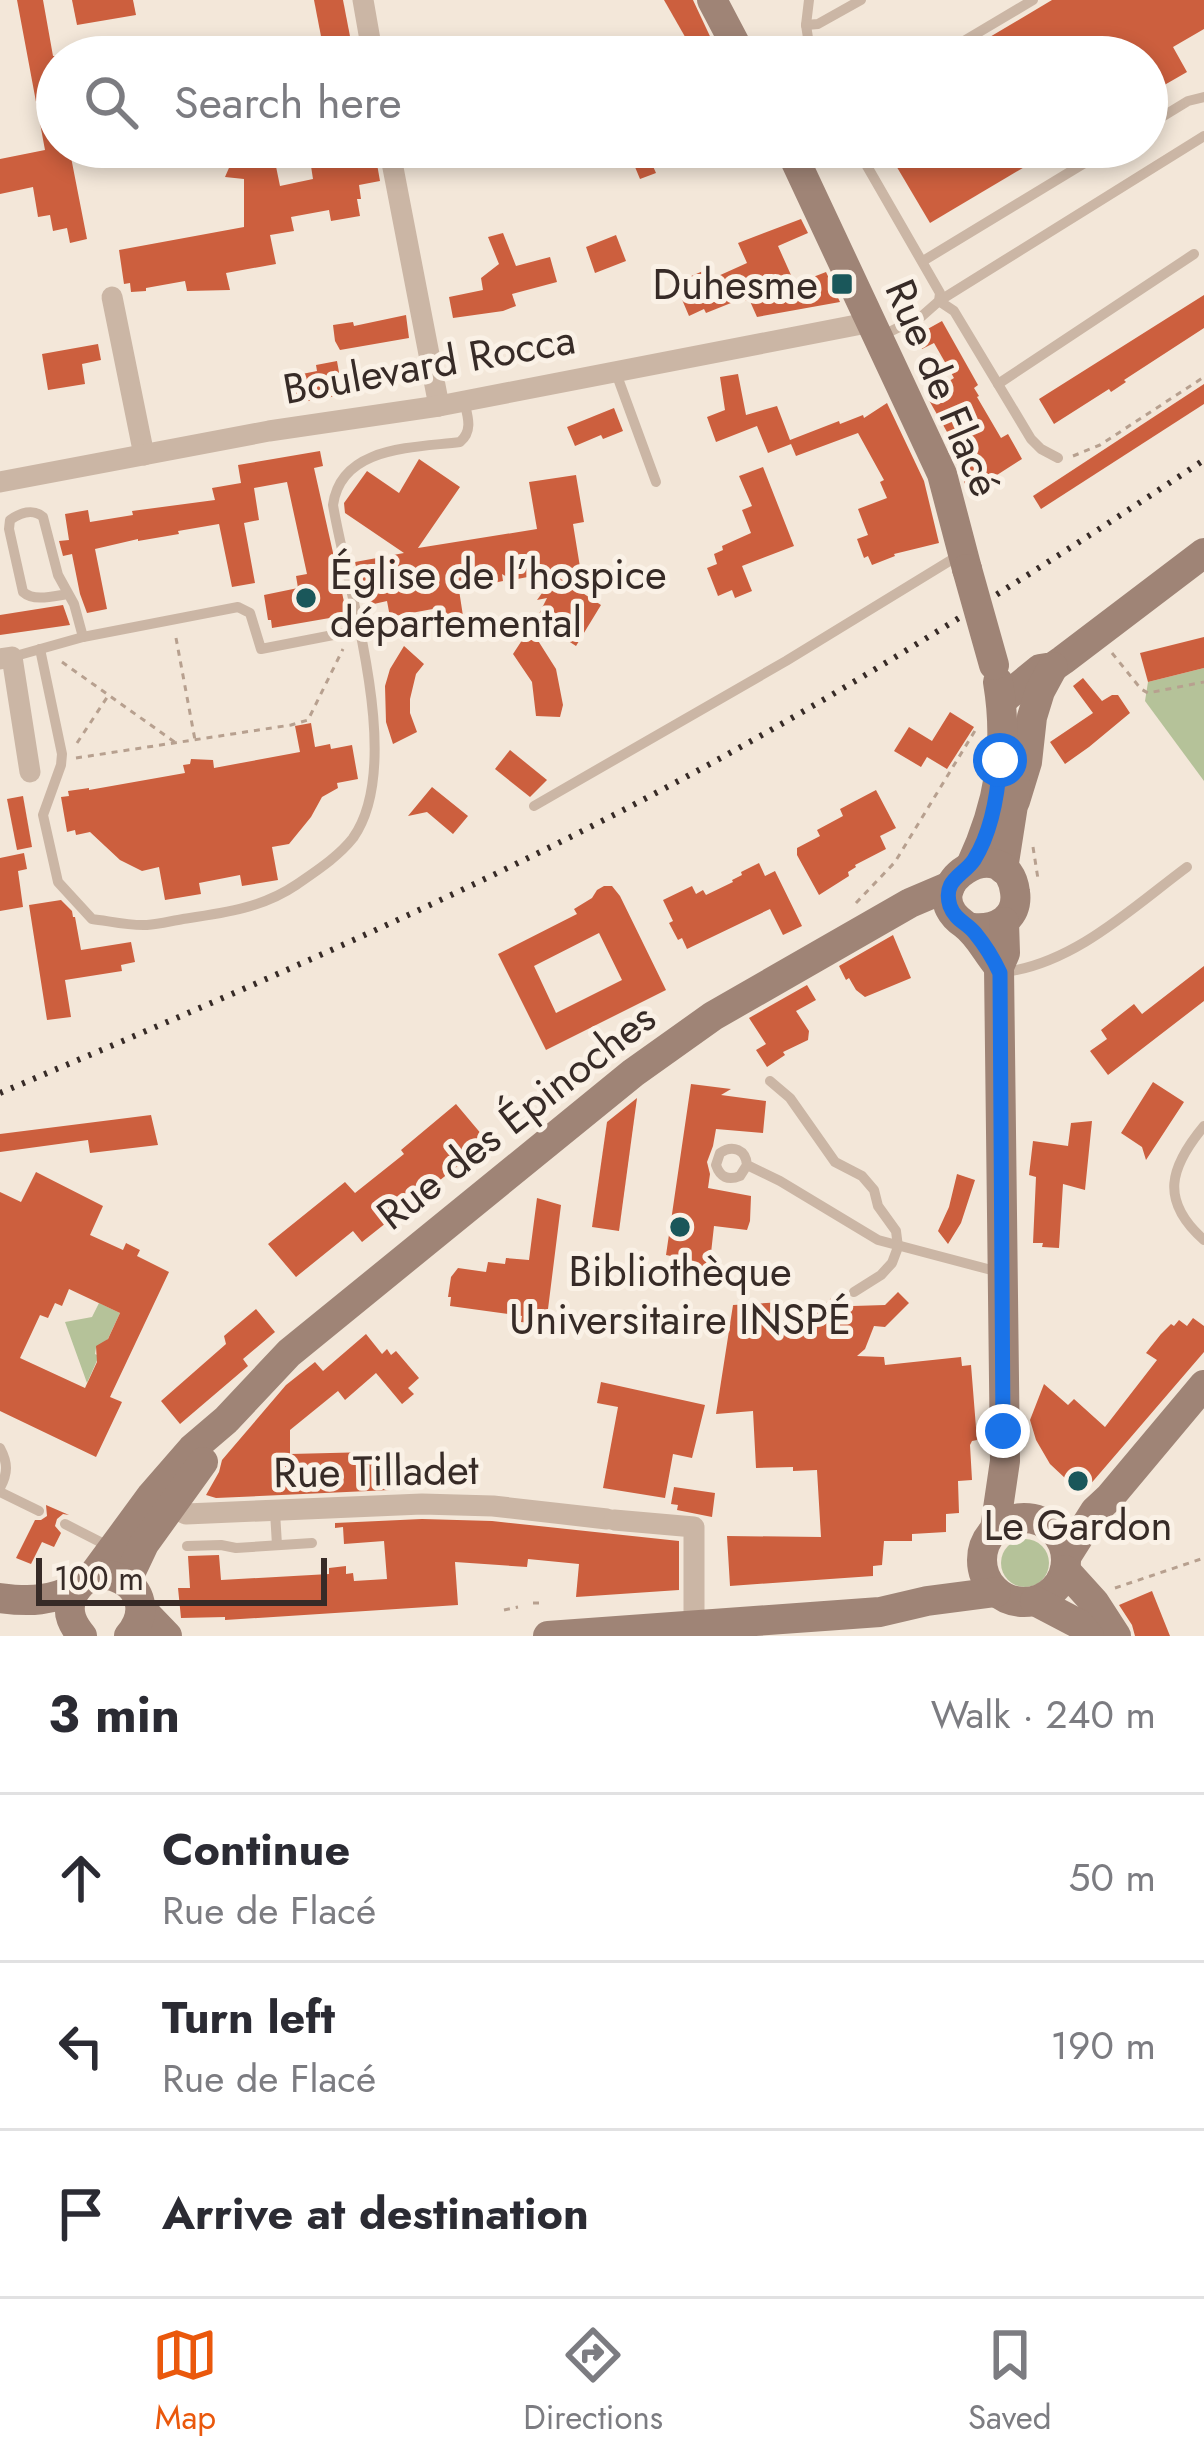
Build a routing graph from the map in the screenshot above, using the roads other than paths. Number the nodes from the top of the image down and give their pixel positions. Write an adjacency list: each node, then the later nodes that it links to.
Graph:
1 (363, 0): 7 (street)
2 (712, 0): 8 (main road)
3 (808, 0): 6 (lane)
4 (861, 0): 6 (lane)
5 (1033, 0): 10 (lane)
6 (806, 26): 9 (lane)
7 (369, 36)
8 (731, 36)
9 (808, 36)
10 (972, 36)
11 (1204, 97): 12 (lane)
12 (1168, 113)
13 (1204, 136): 14 (lane)
14 (1168, 158)
15 (393, 168): 28 (street)
16 (800, 168): 24 (main road, Rue de Flacé)
17 (868, 168): 21 (lane)
18 (1077, 168): 21 (lane)
19 (1153, 168): 23 (lane)
20 (1195, 254): 26 (lane)
21 (922, 260): 23 (lane)
22 (112, 297): 29 (street)
23 (939, 301): 24 (lane); 26 (lane)
24 (885, 328): 25 (street, Boulevard Rocca); 34 (main road, Rue de Flacé)
25 (615, 371): 27 (street, Boulevard Rocca); 32 (lane)
26 (998, 384): 30 (lane)
27 (464, 401): 28 (street, Boulevard Rocca); 36 (lane)
28 (439, 406): 29 (street, Boulevard Rocca)
29 (144, 455): 31 (street, Boulevard Rocca)
30 (1058, 458)
31 (0, 482)
32 (656, 482)
33 (1204, 554): 40 (main road)
34 (965, 561): 41 (main road, Rue de Flacé, bridge); 44 (lane)
35 (68, 594): 35 (lane); 37 (lane)
36 (355, 630): 37 (lane); 38 (lane)
37 (83, 637): 38 (lane)
38 (40, 649): 39 (lane)
39 (6, 658): 42 (street)
40 (1053, 667): 41 (main road); 43 (main road, Rue de Flacé)
41 (1000, 683): 43 (main road, Rue de Flacé); 47 (main road, Rue de Flacé)
42 (30, 772)
43 (1016, 801): 46 (main road, Rue de Flacé)
44 (534, 806)
45 (1187, 867): 49 (lane)
46 (1003, 869): 47 (main road); 48 (main road, Rue de Flacé)
47 (962, 898): 48 (main road); 49 (main road); 61 (main road, Rue des Épinoches)
48 (1004, 922): 49 (main road, Rue de Flacé)
49 (999, 970): 55 (main road, Rue de Flacé)
50 (770, 1081): 54 (lane)
51 (1204, 1126): 53 (lane)
52 (747, 1165): 54 (lane)
53 (1204, 1240)
54 (898, 1246): 55 (lane); 56 (lane)
55 (1002, 1273): 59 (main road, Rue de Flacé)
56 (854, 1292)
57 (1204, 1385): 63 (main road)
58 (0, 1448): 60 (lane)
59 (1005, 1461): 65 (main road, Rue de Flacé); 67 (main road, Rue de Flacé)
60 (0, 1490): 62 (lane)
61 (161, 1502): 64 (street, Rue Tilladet); 71 (main road, Rue des Épinoches); 78 (main road, Rue des Épinoches)
62 (39, 1511)
63 (1095, 1511): 65 (main road); 72 (main road)
64 (275, 1512): 69 (lane); 79 (street, Rue Tilladet)
65 (1037, 1520): 67 (main road); 72 (main road)
66 (65, 1524): 71 (lane)
67 (989, 1542): 74 (main road); 75 (main road)
68 (312, 1543): 69 (lane)
69 (277, 1545): 70 (lane)
70 (187, 1546)
71 (114, 1549): 73 (main road, Rue des Épinoches)
72 (1066, 1564): 76 (main road); 85 (main road)
73 (85, 1582): 77 (main road); 78 (main road); 80 (main road)
74 (996, 1592): 75 (main road); 76 (main road)
75 (927, 1601): 79 (main road)
76 (1035, 1601): 84 (main road)
77 (0, 1602): 80 (main road)
78 (132, 1620): 82 (main road)
79 (694, 1626): 81 (main road)
80 (78, 1631)
81 (560, 1635): 83 (main road)
82 (167, 1636)
83 (548, 1636)
84 (1089, 1636)
85 (1116, 1636)

